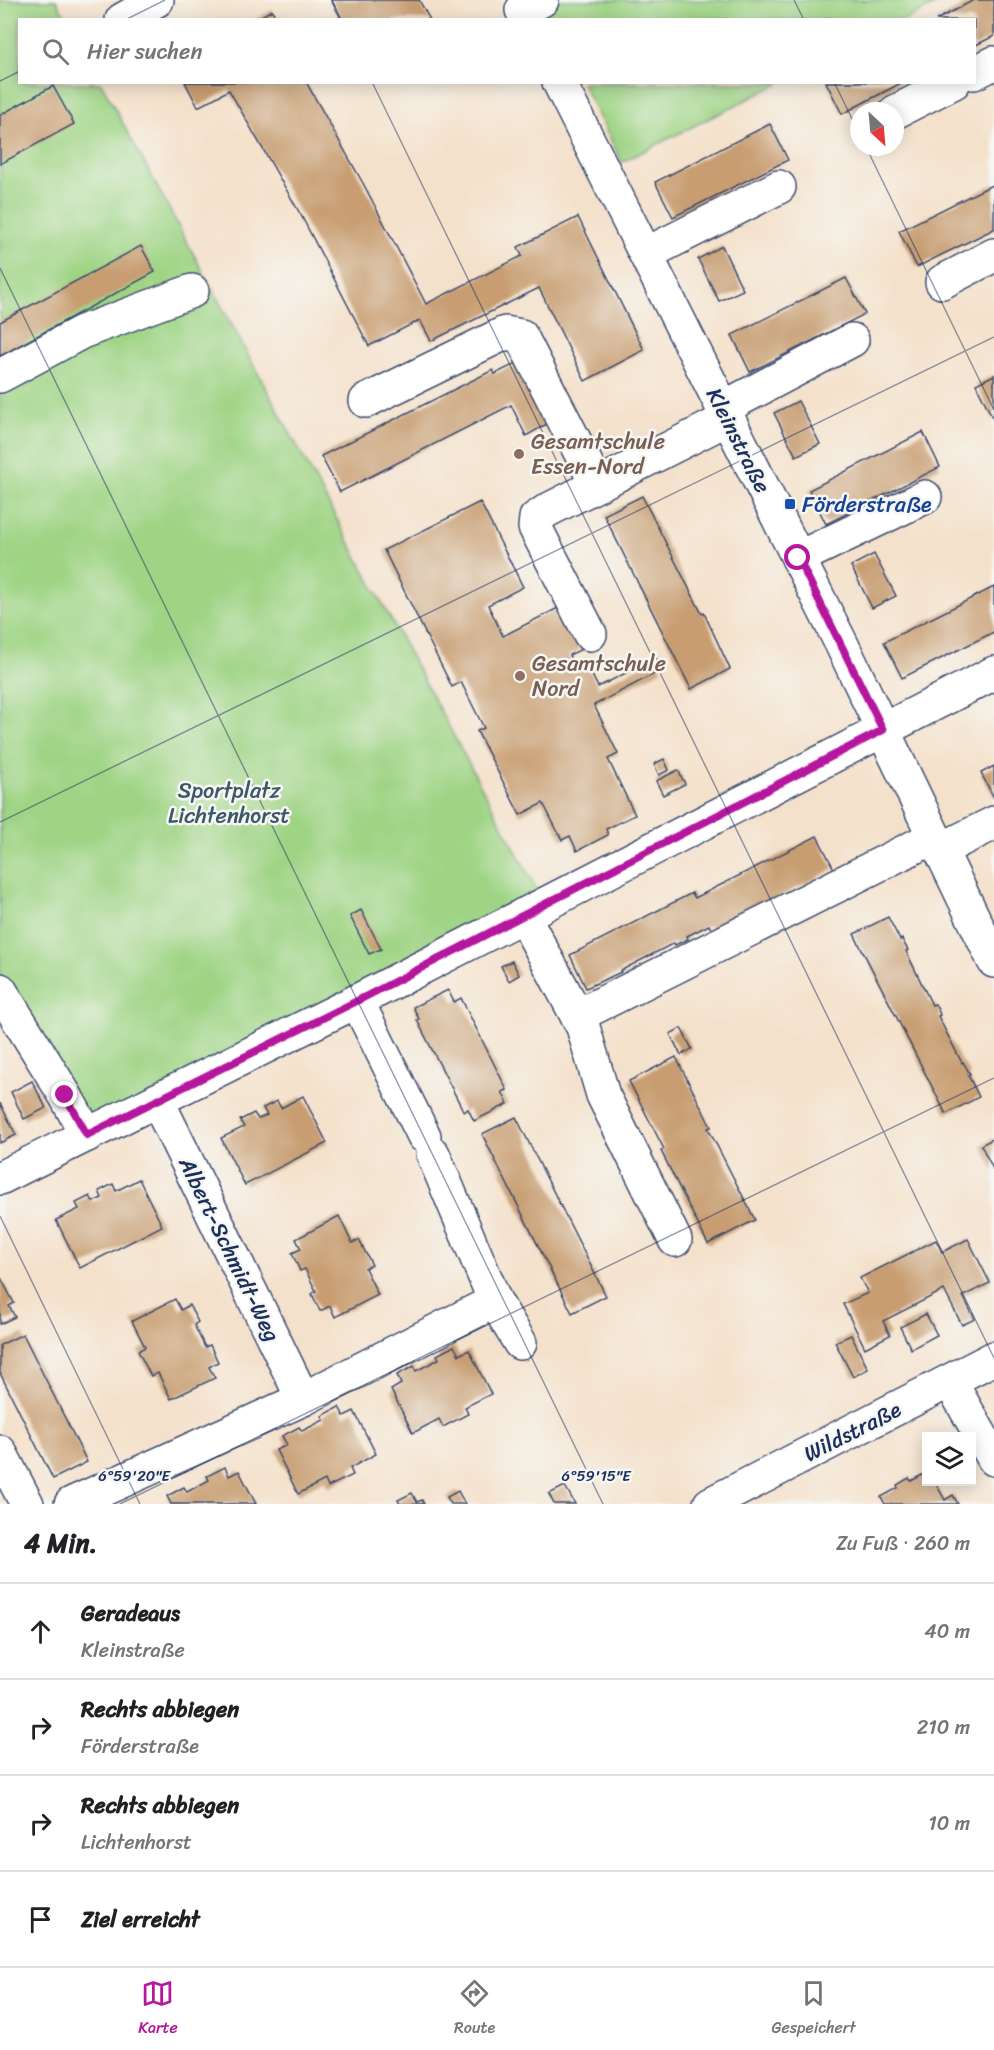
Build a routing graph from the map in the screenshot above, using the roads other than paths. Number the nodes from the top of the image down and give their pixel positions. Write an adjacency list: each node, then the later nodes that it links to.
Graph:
1 (158, 0): 2 (street)
2 (126, 18)
3 (994, 63): 4 (street)
4 (976, 72)
5 (559, 84): 9 (street, Kleinstraße)
6 (950, 84): 7 (street)
7 (904, 107)
8 (779, 187): 9 (street)
9 (646, 254): 16 (street, Kleinstraße)
10 (994, 255): 11 (street)
11 (942, 282)
12 (192, 291): 14 (street)
13 (852, 340): 16 (street)
14 (0, 376)
15 (366, 401): 17 (street)
16 (726, 413): 17 (street); 19 (street, Kleinstraße)
17 (597, 485): 20 (street)
18 (925, 496): 19 (street)
19 (798, 558): 22 (street, Kleinstraße)
20 (590, 634)
21 (994, 673): 22 (street)
22 (883, 730): 24 (street, Kleinstraße); 25 (street)
23 (994, 823): 24 (street)
24 (937, 843): 26 (street, Kleinstraße); 29 (street)
25 (524, 915): 28 (street); 29 (street)
26 (994, 961)
27 (3, 1000): 31 (street)
28 (357, 1001): 30 (street); 34 (street)
29 (577, 1016): 33 (street)
30 (157, 1100): 31 (street); 38 (street, Albert-Schmidt-Weg)
31 (87, 1135): 32 (street)
32 (0, 1178)
33 (675, 1240)
34 (495, 1301): 35 (street); 38 (street)
35 (520, 1343)
36 (994, 1358): 37 (street, Wildstraße)
37 (950, 1381): 40 (street); 43 (street, Wildstraße)
38 (303, 1399): 42 (street)
39 (0, 1452): 41 (street)
40 (994, 1459)
41 (27, 1504)
42 (71, 1504)
43 (710, 1504)

